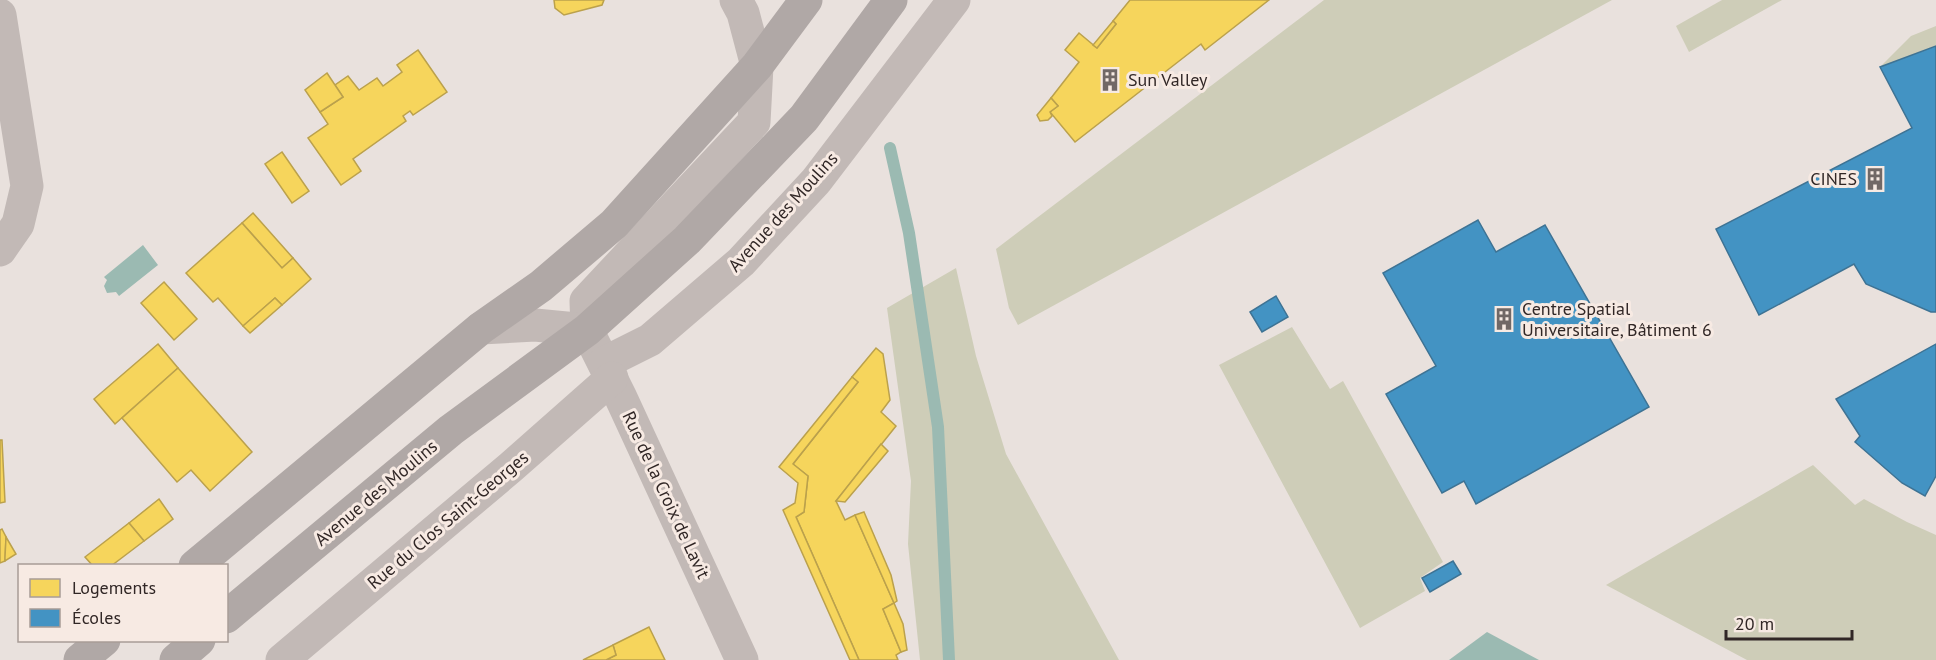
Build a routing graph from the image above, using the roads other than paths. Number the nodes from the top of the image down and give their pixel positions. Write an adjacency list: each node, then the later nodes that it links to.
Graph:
1 (736, 0): 6 (street)
2 (806, 0): 6 (main road)
3 (891, 0): 9 (main road, Avenue des Moulins)
4 (954, 0): 10 (street, Avenue des Moulins)
5 (0, 15): 7 (street)
6 (757, 66): 8 (main road); 9 (street)
7 (0, 250)
8 (482, 328): 9 (street); 11 (main road)
9 (587, 330): 10 (street, Rue de la Croix de Lavit); 12 (main road, Avenue des Moulins)
10 (608, 370): 17 (street, Rue du Clos Saint-Georges); 18 (street, Rue de la Croix de Lavit)
11 (197, 564)
12 (228, 615)
13 (102, 642): 15 (main road)
14 (197, 642): 16 (main road)
15 (80, 660)
16 (176, 660)
17 (282, 660)
18 (742, 660)

